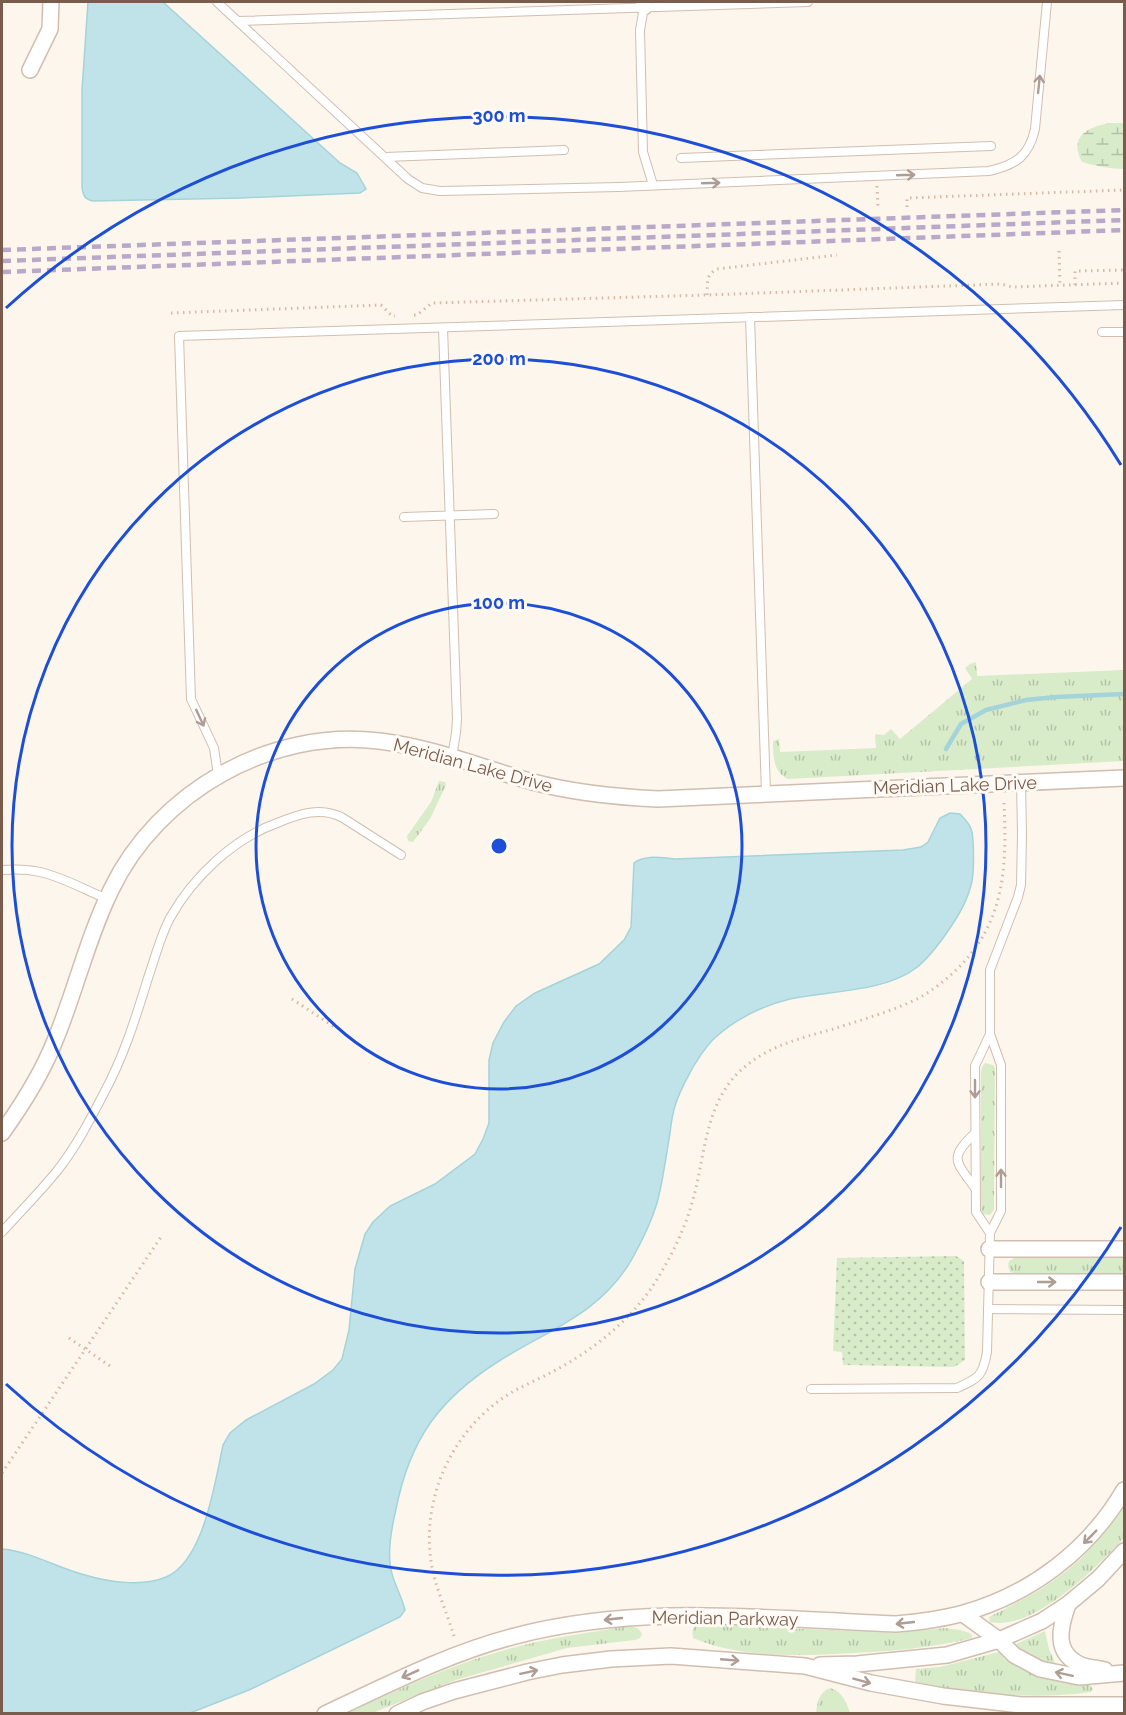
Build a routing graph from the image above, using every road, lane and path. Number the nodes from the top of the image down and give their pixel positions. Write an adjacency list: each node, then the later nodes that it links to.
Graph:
1 (51, 2): 7 (street)
2 (217, 2): 6 (lane)
3 (808, 2): 5 (lane)
4 (1047, 2): 12 (lane, one-way to 4)
5 (644, 4): 6 (lane); 12 (lane)
6 (238, 21): 10 (lane)
7 (30, 70)
8 (991, 146): 11 (lane)
9 (564, 150): 10 (lane)
10 (386, 157): 12 (lane)
11 (681, 158)
12 (653, 185)
13 (1125, 190): 14 (path)
14 (907, 207)
15 (1059, 251): 19 (path)
16 (837, 255): 21 (path)
17 (1125, 270): 20 (path)
18 (1125, 283): 20 (path)
19 (1060, 285): 20 (path); 21 (path)
20 (1075, 285)
21 (707, 295): 24 (path)
22 (1125, 305): 26 (lane)
23 (171, 313): 25 (path)
24 (409, 315)
25 (401, 316)
26 (750, 317): 27 (lane); 37 (lane)
27 (443, 327): 31 (lane); 34 (lane, one-way to 34)
28 (1102, 332): 29 (lane)
29 (1125, 332)
30 (494, 514): 31 (lane)
31 (449, 516): 32 (lane); 33 (lane)
32 (404, 517)
33 (452, 758): 34 (street, Meridian Lake Drive); 37 (street, Meridian Lake Drive)
34 (218, 775): 41 (street, Meridian Lake Drive)
35 (1125, 778): 36 (street, Meridian Lake Drive)
36 (1021, 782): 37 (street, Meridian Lake Drive); 44 (lane)
37 (766, 793)
38 (1004, 803): 65 (path)
39 (401, 855): 48 (lane)
40 (2, 870): 41 (lane)
41 (107, 899): 45 (street, Meridian Lake Drive)
42 (292, 999): 43 (path)
43 (336, 1028)
44 (990, 1034): 46 (lane, one-way to 46); 50 (lane, one-way to 44)
45 (2, 1133)
46 (975, 1133): 47 (lane); 47 (lane)
47 (975, 1189): 50 (lane)
48 (2, 1232)
49 (161, 1237): 57 (path)
50 (990, 1241): 51 (street); 52 (lane)
51 (1125, 1249)
52 (989, 1282): 53 (street, one-way to 53); 54 (lane)
53 (1125, 1282)
54 (988, 1309): 55 (lane); 59 (lane)
55 (1125, 1310)
56 (69, 1338): 57 (path)
57 (86, 1349): 58 (path); 60 (path)
58 (110, 1366)
59 (811, 1389)
60 (2, 1473)
61 (1125, 1490): 64 (street, Meridian Parkway, one-way to 64)
62 (1125, 1551): 63 (street)
63 (1068, 1604): 66 (street); 68 (street)
64 (963, 1614): 66 (street); 70 (street, Meridian Parkway, one-way to 70)
65 (454, 1636)
66 (999, 1640): 67 (street); 68 (street, one-way to 66)
67 (805, 1666): 69 (street, one-way to 69); 71 (street, one-way to 67)
68 (1123, 1673)
69 (1125, 1705)
70 (325, 1713)
71 (397, 1713)

